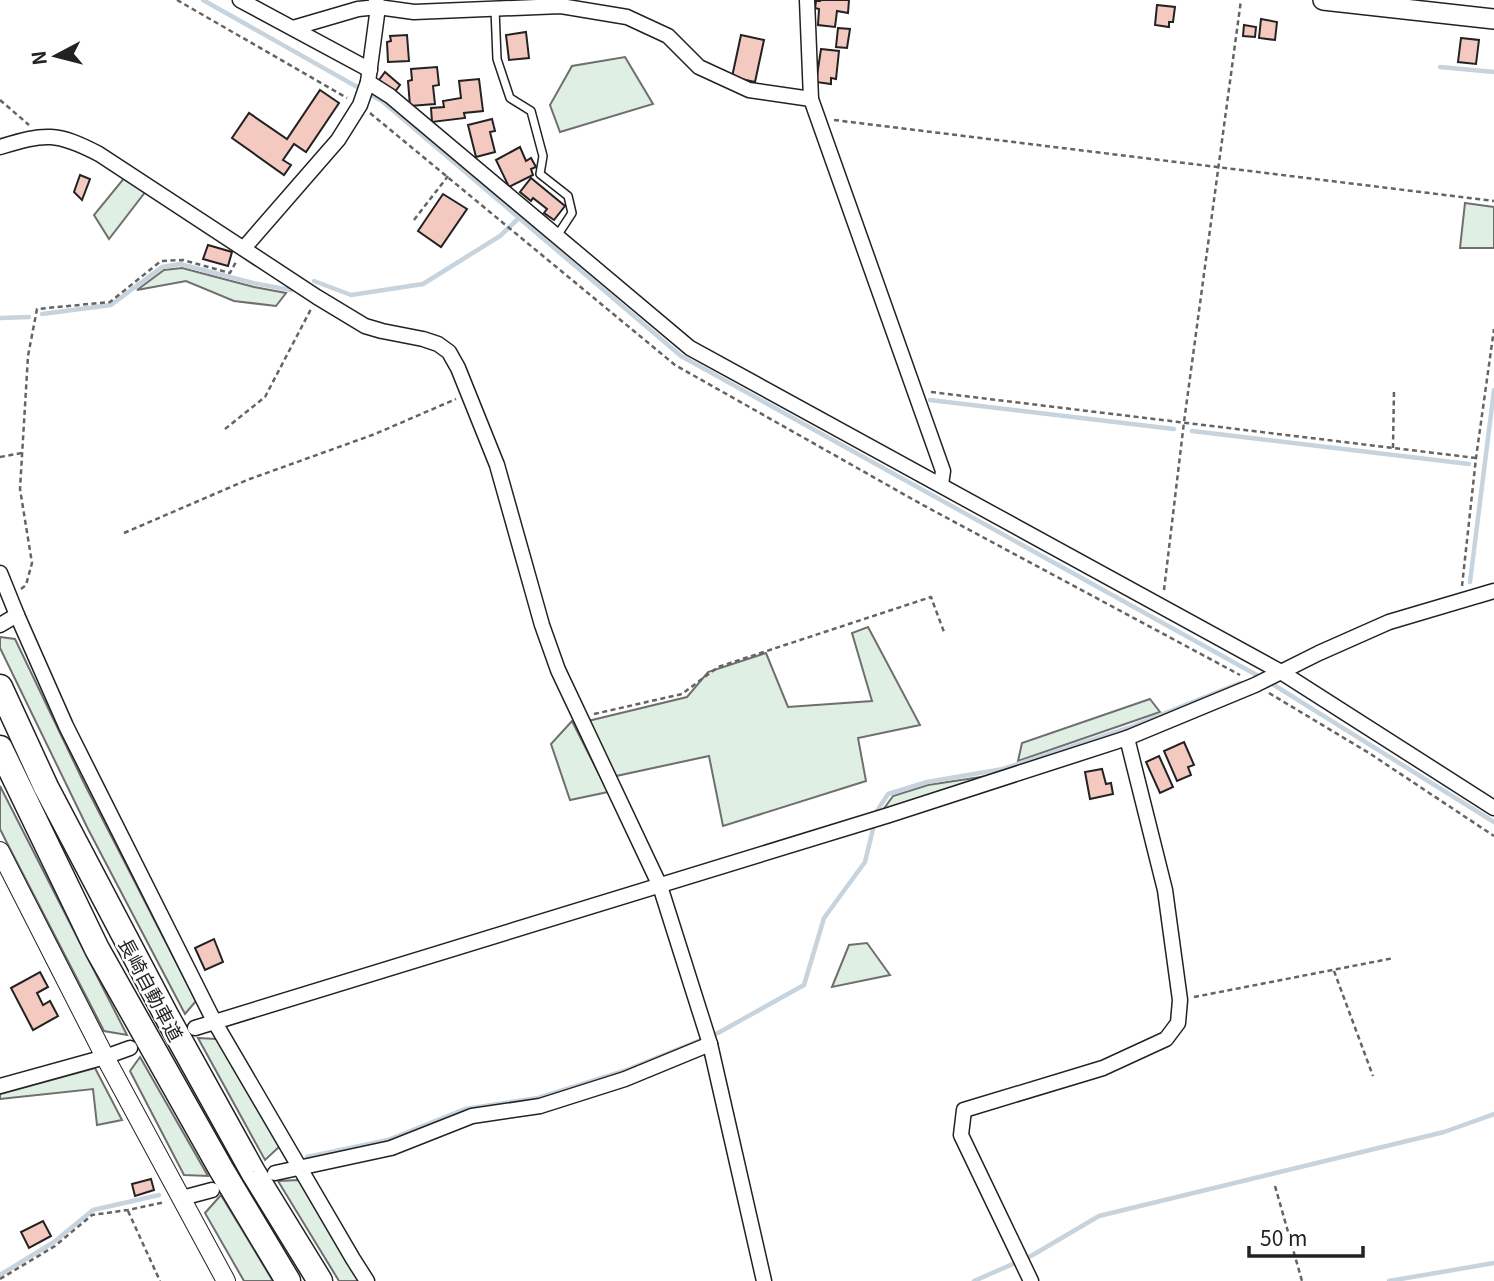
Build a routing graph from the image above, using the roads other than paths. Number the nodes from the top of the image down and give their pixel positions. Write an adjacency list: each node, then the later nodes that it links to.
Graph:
1 (240, 0): 7 (street)
2 (807, 0): 9 (street)
3 (1323, 0): 6 (main road)
4 (377, 3): 5 (street); 7 (street); 8 (street)
5 (495, 9): 9 (street); 11 (lane)
6 (1494, 19)
7 (292, 28): 8 (street)
8 (369, 76): 11 (street); 12 (street)
9 (811, 99): 13 (street)
10 (0, 147): 12 (street)
11 (557, 236): 13 (street)
12 (244, 248): 24 (street)
13 (941, 484): 18 (street)
14 (0, 573): 16 (street)
15 (1494, 591): 18 (street)
16 (17, 615): 17 (street); 25 (street)
17 (1, 625)
18 (1281, 672): 20 (street); 22 (street)
19 (0, 687): 37 (highway, 長崎自動車道)
20 (1127, 738): 24 (street); 40 (street)
21 (0, 748): 36 (highway, 長崎自動車道)
22 (1494, 808)
23 (0, 852): 29 (street)
24 (660, 886): 25 (street); 27 (street)
25 (214, 1021): 26 (street); 31 (street)
26 (195, 1028)
27 (708, 1038): 31 (street); 39 (street)
28 (130, 1048): 29 (street)
29 (105, 1057): 30 (street); 34 (street)
30 (0, 1086)
31 (299, 1167): 32 (street); 38 (street)
32 (275, 1173)
33 (212, 1190): 34 (street)
34 (182, 1198): 35 (street)
35 (226, 1281)
36 (288, 1281)
37 (320, 1281)
38 (367, 1281)
39 (764, 1281)
40 (1031, 1281)

